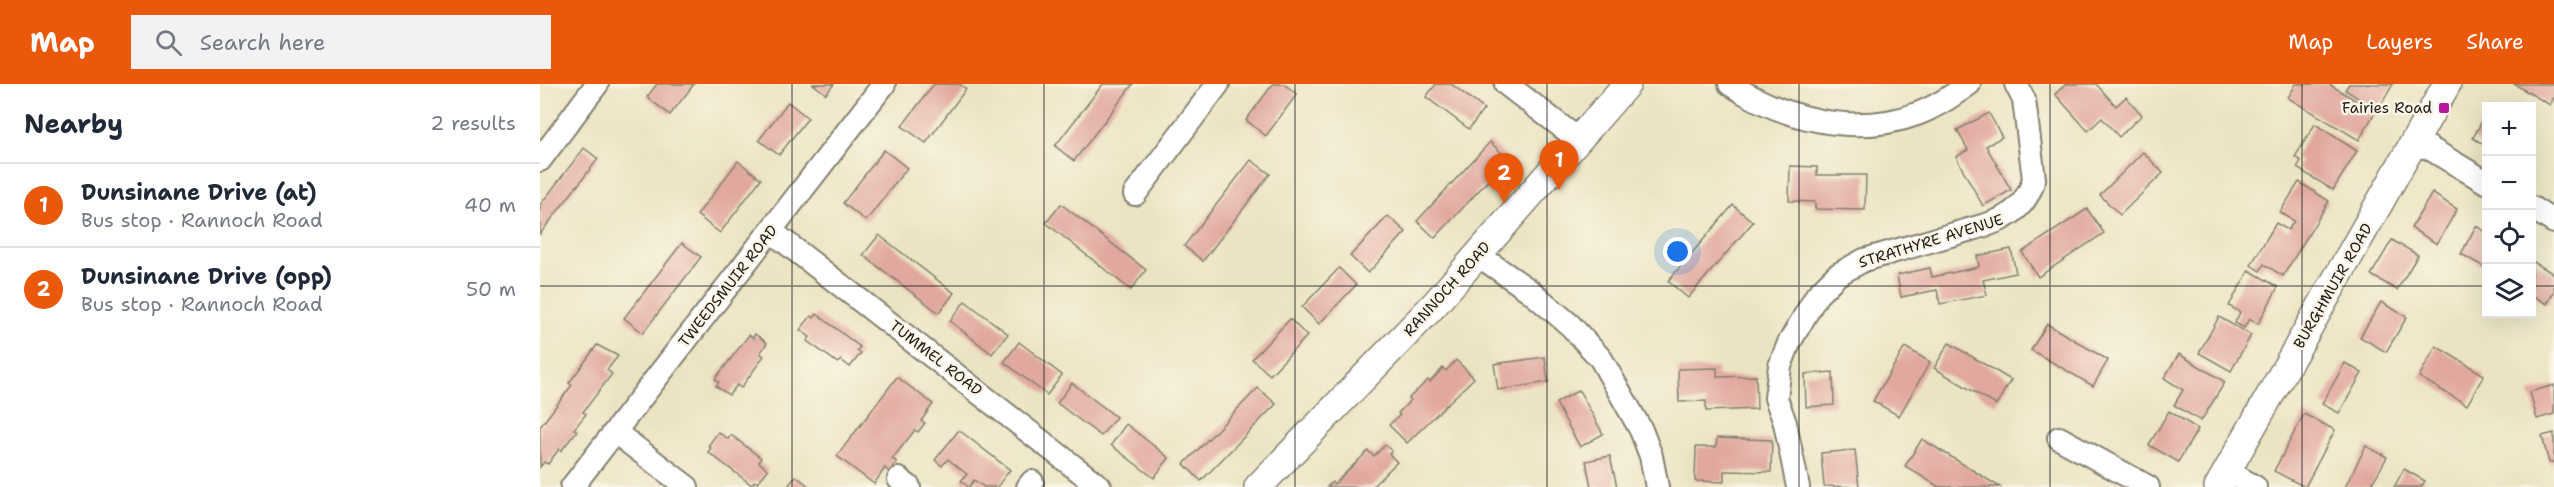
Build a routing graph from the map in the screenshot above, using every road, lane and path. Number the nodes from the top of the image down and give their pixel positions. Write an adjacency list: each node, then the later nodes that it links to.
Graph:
1 (597, 84): 12 (street)
2 (884, 84): 17 (street, TWEEDSMUIR ROAD)
3 (1218, 84): 14 (street)
4 (1506, 84): 10 (street)
5 (1627, 84): 10 (street, RANNOCH ROAD)
6 (1730, 84): 7 (street)
7 (1969, 84)
8 (2016, 84): 27 (street, STRATHYRE AVENUE)
9 (2447, 84): 11 (street, BURGHMUIR ROAD)
10 (1580, 140): 18 (street, RANNOCH ROAD)
11 (2414, 145): 13 (street); 21 (street, BURGHMUIR ROAD)
12 (540, 160)
13 (2482, 179)
14 (1135, 194)
15 (2535, 210): 16 (street)
16 (2554, 222)
17 (771, 231): 19 (street, TWEEDSMUIR ROAD); 24 (street, TUMMEL ROAD)
18 (1478, 255): 25 (street, RANNOCH ROAD); 26 (street)
19 (615, 432): 22 (street, TWEEDSMUIR ROAD); 23 (street)
20 (2059, 438): 28 (street)
21 (2223, 479): 29 (street)
22 (572, 487)
23 (687, 487)
24 (1100, 487)
25 (1258, 487)
26 (1657, 487)
27 (1798, 487)
28 (2148, 487)
29 (2255, 487)

